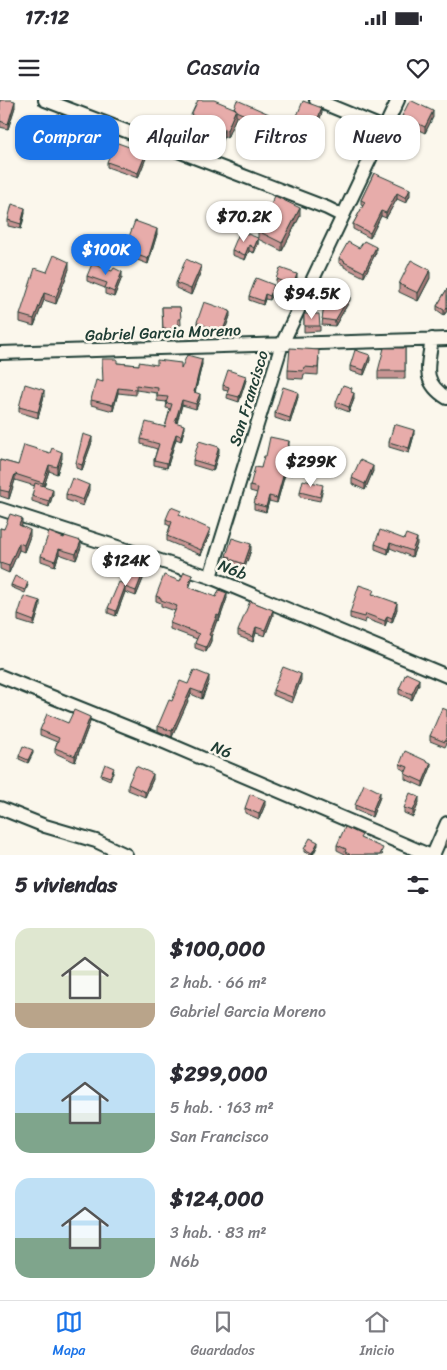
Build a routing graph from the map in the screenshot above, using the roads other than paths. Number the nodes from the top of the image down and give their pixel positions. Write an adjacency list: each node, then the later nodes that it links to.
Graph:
1 (45, 100): 7 (street)
2 (316, 100): 4 (street)
3 (398, 100): 5 (street, San Francisco)
4 (352, 115)
5 (390, 115)
6 (370, 160): 7 (street, San Francisco)
7 (343, 216): 10 (street, San Francisco)
8 (432, 339): 9 (street, Gabriel Garcia Moreno); 10 (street, Gabriel Garcia Moreno); 12 (street)
9 (447, 339)
10 (282, 344): 11 (street, Gabriel Garcia Moreno); 14 (street, San Francisco)
11 (0, 353)
12 (447, 398)
13 (0, 509): 14 (street, N6b)
14 (210, 577): 16 (street, N6b)
15 (0, 676): 20 (street, N6)
16 (447, 676)
17 (0, 808): 19 (street)
18 (447, 823): 21 (street)
19 (126, 855)
20 (429, 855)
21 (433, 855)

